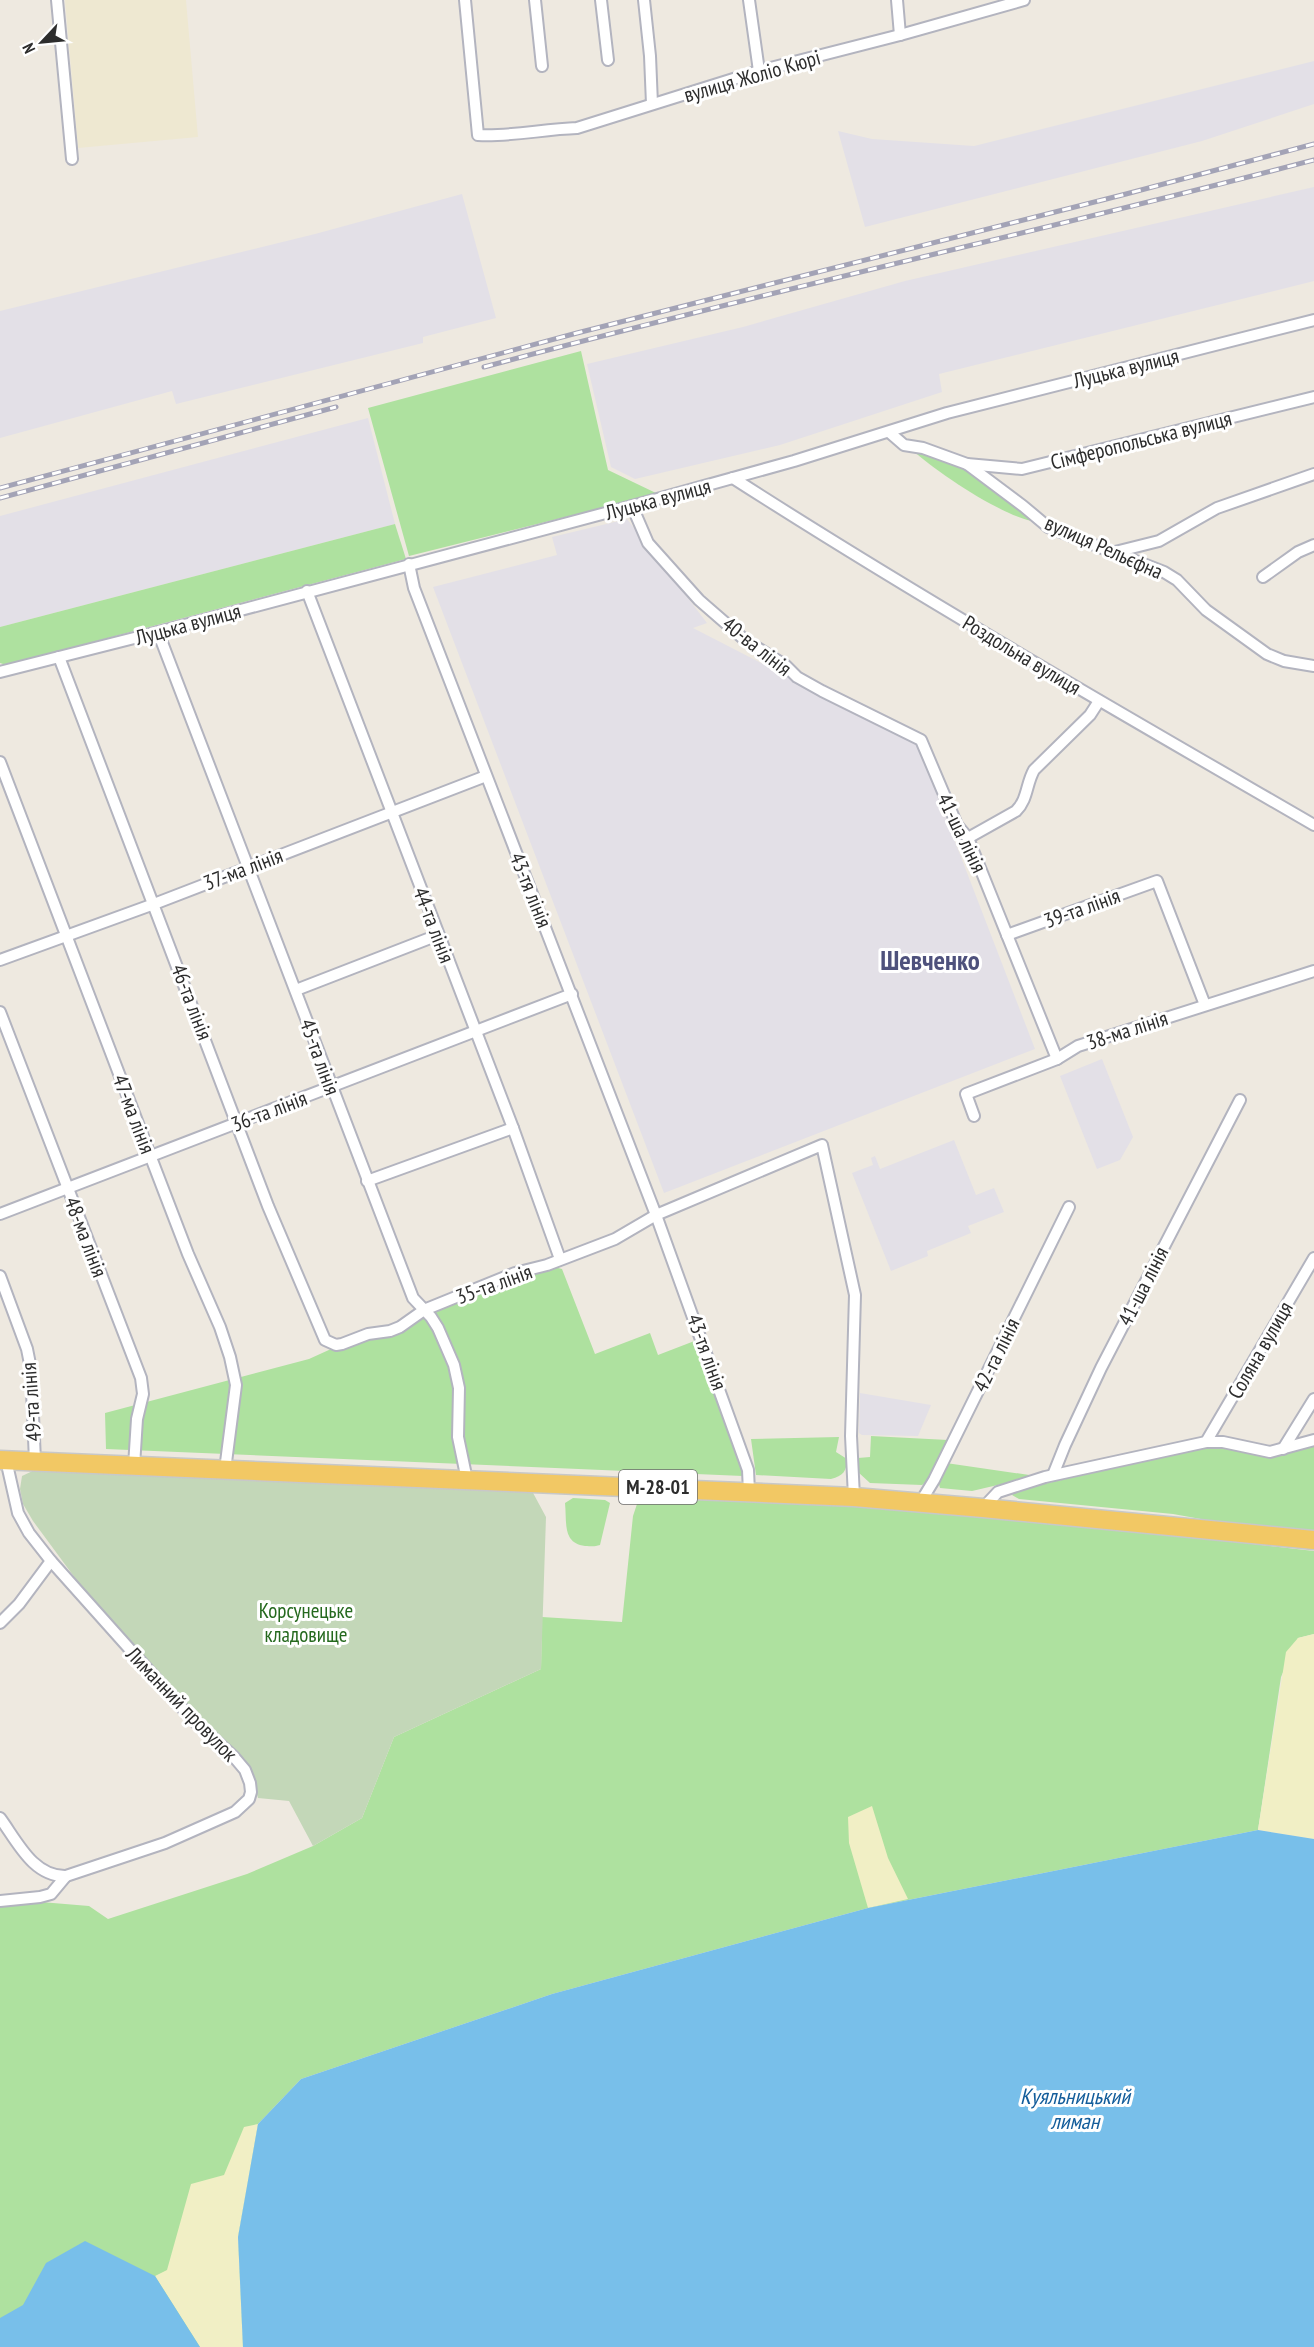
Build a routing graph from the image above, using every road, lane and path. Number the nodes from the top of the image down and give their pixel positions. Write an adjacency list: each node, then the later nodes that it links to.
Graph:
1 (57, 0): 15 (street)
2 (465, 0): 14 (street, вулиця Жоліо Кюрі)
3 (535, 0): 12 (street)
4 (602, 0): 11 (street)
5 (644, 0): 14 (street)
6 (749, 0): 13 (street)
7 (897, 0): 10 (street)
8 (1024, 0): 9 (street, вулиця Жоліо Кюрі)
9 (1000, 3): 10 (street, вулиця Жоліо Кюрі)
10 (900, 35): 13 (street, вулиця Жоліо Кюрі)
11 (608, 60)
12 (542, 66)
13 (759, 71): 14 (street, вулиця Жоліо Кюрі)
14 (652, 104)
15 (72, 159)
16 (1314, 320): 18 (street, Луцька вулиця)
17 (1314, 397): 19 (street, Сімферопольська вулиця)
18 (890, 432): 19 (street, вулиця Рельєфна); 21 (street, Луцька вулиця)
19 (967, 465): 24 (street, вулиця Рельєфна)
20 (1314, 474): 24 (street)
21 (733, 478): 22 (street, Луцька вулиця); 32 (street, Роздольна вулиця)
22 (632, 506): 25 (street, Луцька вулиця); 33 (street, 40-ва лінія)
23 (1314, 545): 26 (street)
24 (1114, 552): 30 (street, вулиця Рельєфна)
25 (409, 564): 27 (street, Луцька вулиця); 35 (street, 43-тя лінія)
26 (1263, 577)
27 (307, 591): 28 (street, Луцька вулиця); 36 (street, 44-та лінія)
28 (158, 632): 29 (street, Луцька вулиця); 39 (street, 45-та лінія)
29 (59, 657): 31 (street, Луцька вулиця); 40 (street, 46-та лінія)
30 (1314, 666)
31 (0, 672)
32 (1099, 701): 37 (street, Роздольна вулиця); 38 (street)
33 (921, 740): 38 (street, 41-ша лінія)
34 (0, 762): 41 (street, 47-ма лінія)
35 (486, 776): 36 (street, 37-ма лінія); 47 (street, 43-тя лінія)
36 (392, 812): 39 (street, 37-ма лінія); 42 (street, 44-та лінія)
37 (1314, 825)
38 (968, 838): 43 (street, 41-ша лінія)
39 (248, 868): 40 (street, 37-ма лінія); 46 (street, 45-та лінія)
40 (154, 904): 41 (street, 37-ма лінія); 55 (street, 46-та лінія)
41 (65, 935): 44 (street, 37-ма лінія); 57 (street, 47-ма лінія)
42 (438, 935): 46 (street); 50 (street, 44-та лінія)
43 (1007, 935): 48 (street, 39-та лінія); 51 (street, 41-ша лінія)
44 (0, 960)
45 (1314, 971): 48 (street, 38-ма лінія)
46 (296, 990): 52 (street, 45-та лінія)
47 (572, 994): 50 (street, 36-та лінія); 62 (street, 43-тя лінія)
48 (1205, 1005): 51 (street, 38-ма лінія)
49 (0, 1012): 59 (street, 48-ма лінія)
50 (476, 1032): 52 (street, 36-та лінія); 56 (street, 44-та лінія)
51 (1057, 1059): 54 (street, 38-ма лінія)
52 (332, 1087): 55 (street, 36-та лінія); 58 (street, 45-та лінія)
53 (1240, 1100): 76 (street, 41-ша лінія)
54 (974, 1116)
55 (238, 1123): 57 (street, 36-та лінія); 67 (street, 46-та лінія)
56 (513, 1128): 58 (street); 64 (street, 44-та лінія)
57 (150, 1155): 59 (street, 36-та лінія); 75 (street, 47-ма лінія)
58 (367, 1181): 66 (street, 45-та лінія)
59 (67, 1189): 61 (street, 36-та лінія); 74 (street, 48-ма лінія)
60 (1069, 1207): 80 (street, 42-га лінія)
61 (0, 1214)
62 (656, 1215): 64 (street, 35-та лінія); 78 (street, 43-тя лінія); 79 (street)
63 (1314, 1258): 70 (street, Соляна вулиця)
64 (560, 1259): 66 (street, 35-та лінія)
65 (0, 1276): 73 (street, 49-та лінія)
66 (424, 1310): 67 (street, 35-та лінія); 77 (street, 45-та лінія)
67 (330, 1343)
68 (1314, 1400): 71 (street)
69 (1314, 1440): 71 (street)
70 (1206, 1442): 71 (street); 76 (street)
71 (1282, 1449)
72 (3, 1460): 73 (highway, М-28-01); 83 (street, Лиманний провулок)
73 (35, 1461): 74 (highway, М-28-01)
74 (135, 1466): 75 (highway, М-28-01)
75 (225, 1470): 77 (highway, М-28-01)
76 (1053, 1475): 81 (street)
77 (467, 1480): 78 (highway, М-28-01)
78 (749, 1492): 79 (highway, М-28-01)
79 (854, 1497): 80 (highway, М-28-01)
80 (920, 1503): 81 (highway, М-28-01)
81 (983, 1508): 82 (highway, М-28-01)
82 (1314, 1540)
83 (51, 1561): 84 (street); 86 (street, Лиманний провулок)
84 (0, 1623)
85 (0, 1818): 86 (street)
86 (66, 1876): 87 (street)
87 (0, 1900)

